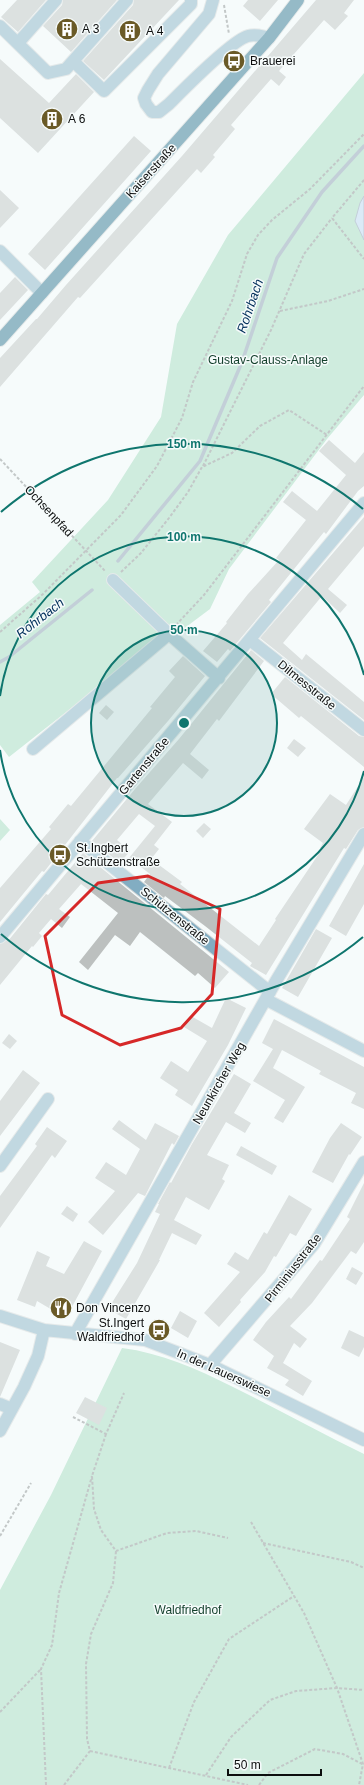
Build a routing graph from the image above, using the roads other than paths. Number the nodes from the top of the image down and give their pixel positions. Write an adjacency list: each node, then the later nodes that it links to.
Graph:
1 (56, 0): 8 (street)
2 (127, 0): 9 (street)
3 (191, 0): 9 (street)
4 (298, 0): 7 (main road, Kaiserstraße)
5 (218, 2): 7 (street)
6 (0, 26): 8 (street)
7 (269, 38): 11 (main road, Kaiserstraße)
8 (18, 43): 9 (street)
9 (73, 61)
10 (0, 250): 11 (street)
11 (42, 292): 12 (main road, Kaiserstraße)
12 (0, 340)
13 (364, 503): 16 (street, Gartenstraße)
14 (114, 580): 15 (street)
15 (169, 633): 17 (street); 19 (street)
16 (250, 640): 17 (street, Gartenstraße); 18 (street, Dilmesstraße)
17 (219, 678): 21 (street, Gartenstraße)
18 (364, 730)
19 (33, 749)
20 (364, 834): 23 (street, Neunkircher Weg)
21 (80, 841): 22 (street, Gartenstraße); 23 (street, Schützenstraße)
22 (0, 937)
23 (268, 996): 24 (street, Schützenstraße); 30 (street, Neunkircher Weg)
24 (364, 1050)
25 (48, 1099): 26 (street)
26 (0, 1166)
27 (363, 1166): 31 (street, Pirminiusstraße)
28 (0, 1316): 29 (street, In der Lauerswiese)
29 (44, 1330): 30 (street, In der Lauerswiese); 33 (street)
30 (75, 1334): 31 (street, In der Lauerswiese)
31 (210, 1365): 35 (street, In der Lauerswiese)
32 (0, 1404): 33 (street)
33 (12, 1409): 34 (street)
34 (0, 1431)
35 (364, 1440)

